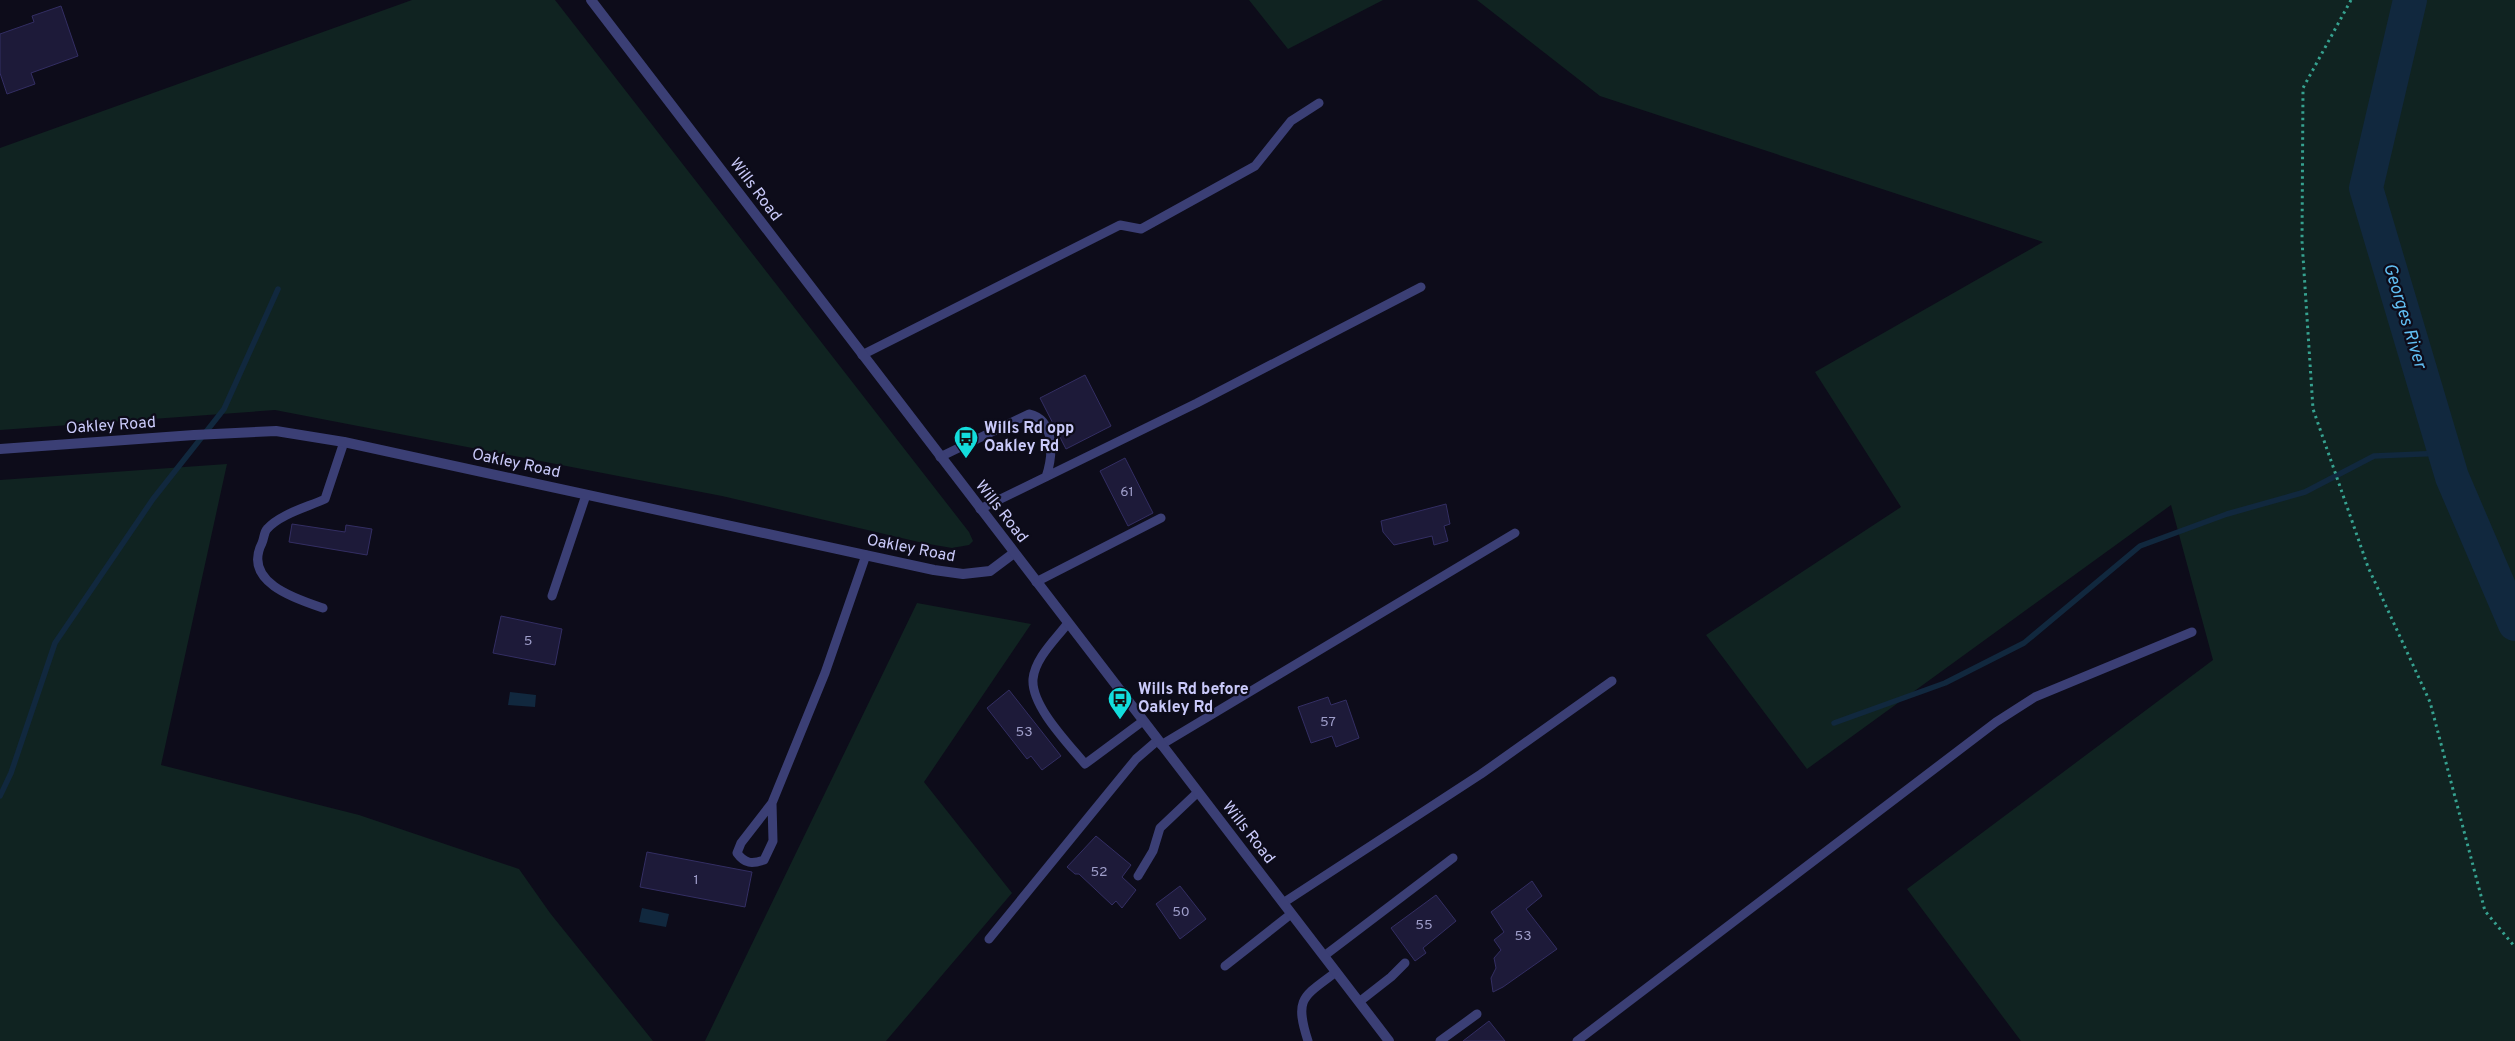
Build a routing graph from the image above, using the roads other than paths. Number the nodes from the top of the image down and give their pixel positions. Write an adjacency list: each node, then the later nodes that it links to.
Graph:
1 (591, 0): 4 (street, Wills Road)
2 (1319, 103): 4 (lane)
3 (1421, 287): 8 (lane)
4 (862, 356): 7 (street, Wills Road)
5 (344, 442): 6 (street, Oakley Road); 9 (street, Oakley Road); 17 (lane)
6 (0, 449)
7 (940, 457): 8 (lane); 10 (street, Wills Road)
8 (1046, 477): 10 (lane)
9 (586, 495): 14 (street, Oakley Road); 16 (lane)
10 (980, 509): 13 (street, Wills Road)
11 (1161, 518): 15 (lane)
12 (1515, 533): 22 (lane)
13 (1014, 553): 14 (street, Oakley Road); 15 (street, Wills Road)
14 (866, 555): 24 (lane)
15 (1036, 582): 18 (street, Wills Road)
16 (552, 596)
17 (322, 608)
18 (1068, 623): 21 (street, Wills Road); 21 (lane)
19 (2192, 632): 39 (lane)
20 (1612, 680): 27 (lane)
21 (1143, 721): 22 (street, Wills Road)
22 (1160, 742): 23 (street, Wills Road); 29 (lane)
23 (1198, 792): 26 (lane); 27 (street, Wills Road)
24 (772, 803): 24 (lane)
25 (1453, 858): 30 (lane)
26 (1138, 876)
27 (1283, 903): 28 (street, Wills Road)
28 (1291, 914): 30 (street, Wills Road); 32 (lane)
29 (989, 939)
30 (1324, 956): 33 (street, Wills Road)
31 (1405, 963): 34 (lane)
32 (1225, 966)
33 (1336, 972): 34 (street, Wills Road); 36 (lane)
34 (1359, 1002): 37 (street, Wills Road)
35 (1477, 1014): 38 (lane)
36 (1308, 1041)
37 (1389, 1041)
38 (1440, 1041)
39 (1577, 1041)

